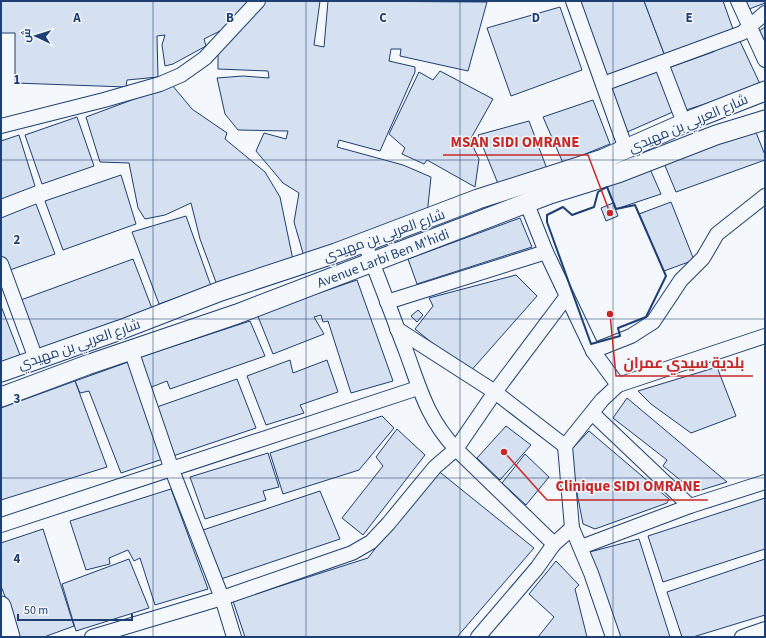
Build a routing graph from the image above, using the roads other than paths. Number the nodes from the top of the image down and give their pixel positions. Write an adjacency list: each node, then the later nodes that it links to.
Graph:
1 (258, 1): 13 (street)
2 (573, 1): 8 (street)
3 (738, 1): 5 (street)
4 (765, 13): 5 (street)
5 (750, 27): 6 (street); 7 (street)
6 (765, 60)
7 (661, 63): 8 (street); 12 (street)
8 (603, 84): 15 (street)
9 (765, 91): 10 (main road, شارع العربي بن مهيدي)
10 (739, 101): 12 (main road, شارع العربي بن مهيدي); 14 (main road)
11 (765, 120): 14 (main road, Avenue Larbi Ben M'hidi)
12 (684, 123): 15 (main road, شارع العربي بن مهيدي)
13 (1, 126)
14 (746, 126): 17 (main road, Avenue Larbi Ben M'hidi)
15 (626, 149): 18 (main road, شارع العربي بن مهيدي)
16 (765, 196): 27 (street)
17 (527, 204): 19 (street); 21 (main road, Avenue Larbi Ben M'hidi)
18 (364, 242): 21 (street); 28 (main road, شارع العربي بن مهيدي)
19 (546, 252): 22 (street); 23 (street)
20 (1, 264): 28 (street)
21 (373, 264): 23 (street); 26 (main road, Avenue Larbi Ben M'hidi)
22 (567, 296): 27 (street); 32 (street)
23 (387, 302): 24 (street)
24 (397, 329): 31 (street); 32 (street)
25 (765, 336): 30 (street)
26 (131, 350): 33 (main road, Avenue Larbi Ben M'hidi); 37 (street)
27 (592, 351): 30 (street)
28 (36, 358): 29 (main road, شارع العربي بن مهيدي)
29 (1, 372)
30 (618, 385): 34 (street)
31 (418, 388): 36 (street); 37 (street)
32 (495, 392): 35 (street); 36 (street)
33 (1, 396)
34 (592, 413): 35 (street); 39 (street)
35 (565, 446): 41 (street)
36 (456, 449): 42 (street); 44 (street)
37 (172, 470): 40 (street); 44 (street)
38 (765, 482): 39 (street)
39 (690, 506): 43 (street)
40 (1, 525)
41 (572, 528): 42 (street); 43 (street)
42 (554, 544): 50 (street)
43 (581, 547): 51 (street)
44 (222, 598): 48 (street); 49 (street)
45 (1, 606): 47 (main road)
46 (765, 629): 52 (street)
47 (7, 633)
48 (92, 637)
49 (234, 637)
50 (478, 637)
51 (613, 637)
52 (742, 637)

